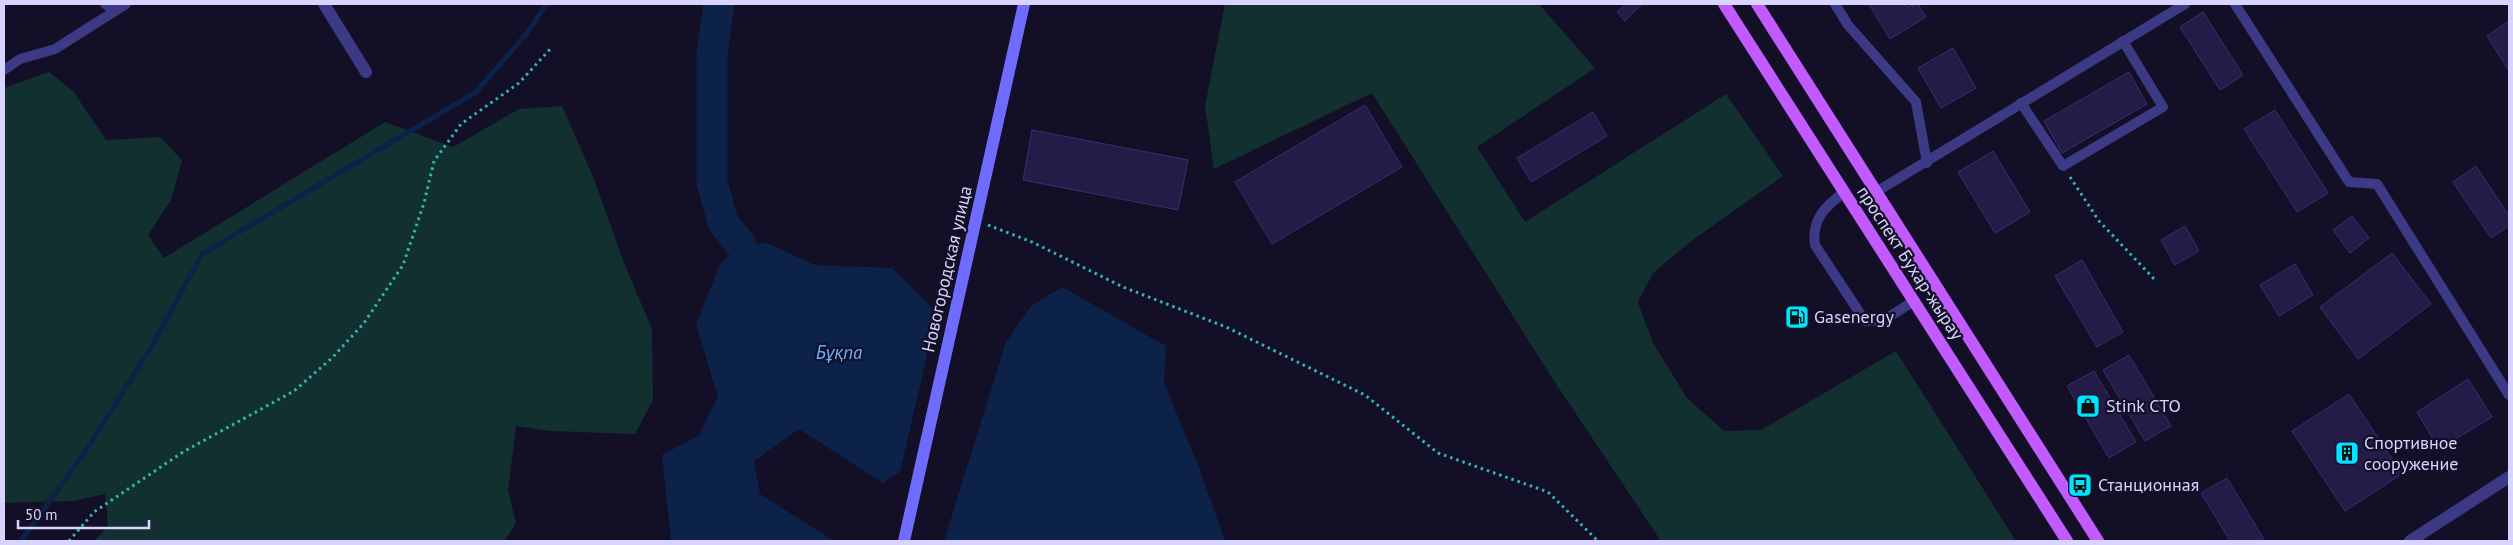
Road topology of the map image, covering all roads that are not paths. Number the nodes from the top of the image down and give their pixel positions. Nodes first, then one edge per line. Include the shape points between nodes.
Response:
1 (105, 4) edge
2 (126, 4) edge
3 (324, 4) edge
4 (1024, 4) edge
5 (1724, 4) edge
6 (1757, 4) edge
7 (1835, 4) edge
8 (2185, 4) edge
9 (2235, 4) edge
10 (115, 11) junction
11 (2123, 41) junction
12 (4, 70) edge
13 (366, 72) dead end
14 (2021, 103) junction
15 (1927, 163) junction
16 (1844, 192) junction
17 (1876, 192) junction
18 (1914, 301) junction
19 (2509, 395) edge
20 (2509, 477) edge
21 (904, 541) edge
22 (2067, 541) edge
23 (2098, 541) edge
24 (2410, 541) edge

1 - 10 lane
2 - 10 lane
3 - 13 street
4 - 21 street, Новогородская улица
5 - 16 main road, проспект Бухар-жырау
6 - 17 main road, проспект Бухар-жырау
7 - 15 lane via 1848,25 1916,102
8 - 11 lane
9 - 19 lane via 2349,182 2377,184
10 - 12 lane via 55,49 20,59
11 - 14 lane
11 - 14 lane via 2163,107 2063,166
14 - 15 lane
15 - 17 lane
16 - 18 main road, проспект Бухар-жырау
16 - 18 lane via 1822,209 1814,236 1845,291 1865,321 1884,320
17 - 23 main road, проспект Бухар-жырау
18 - 22 main road, проспект Бухар-жырау
20 - 24 street

